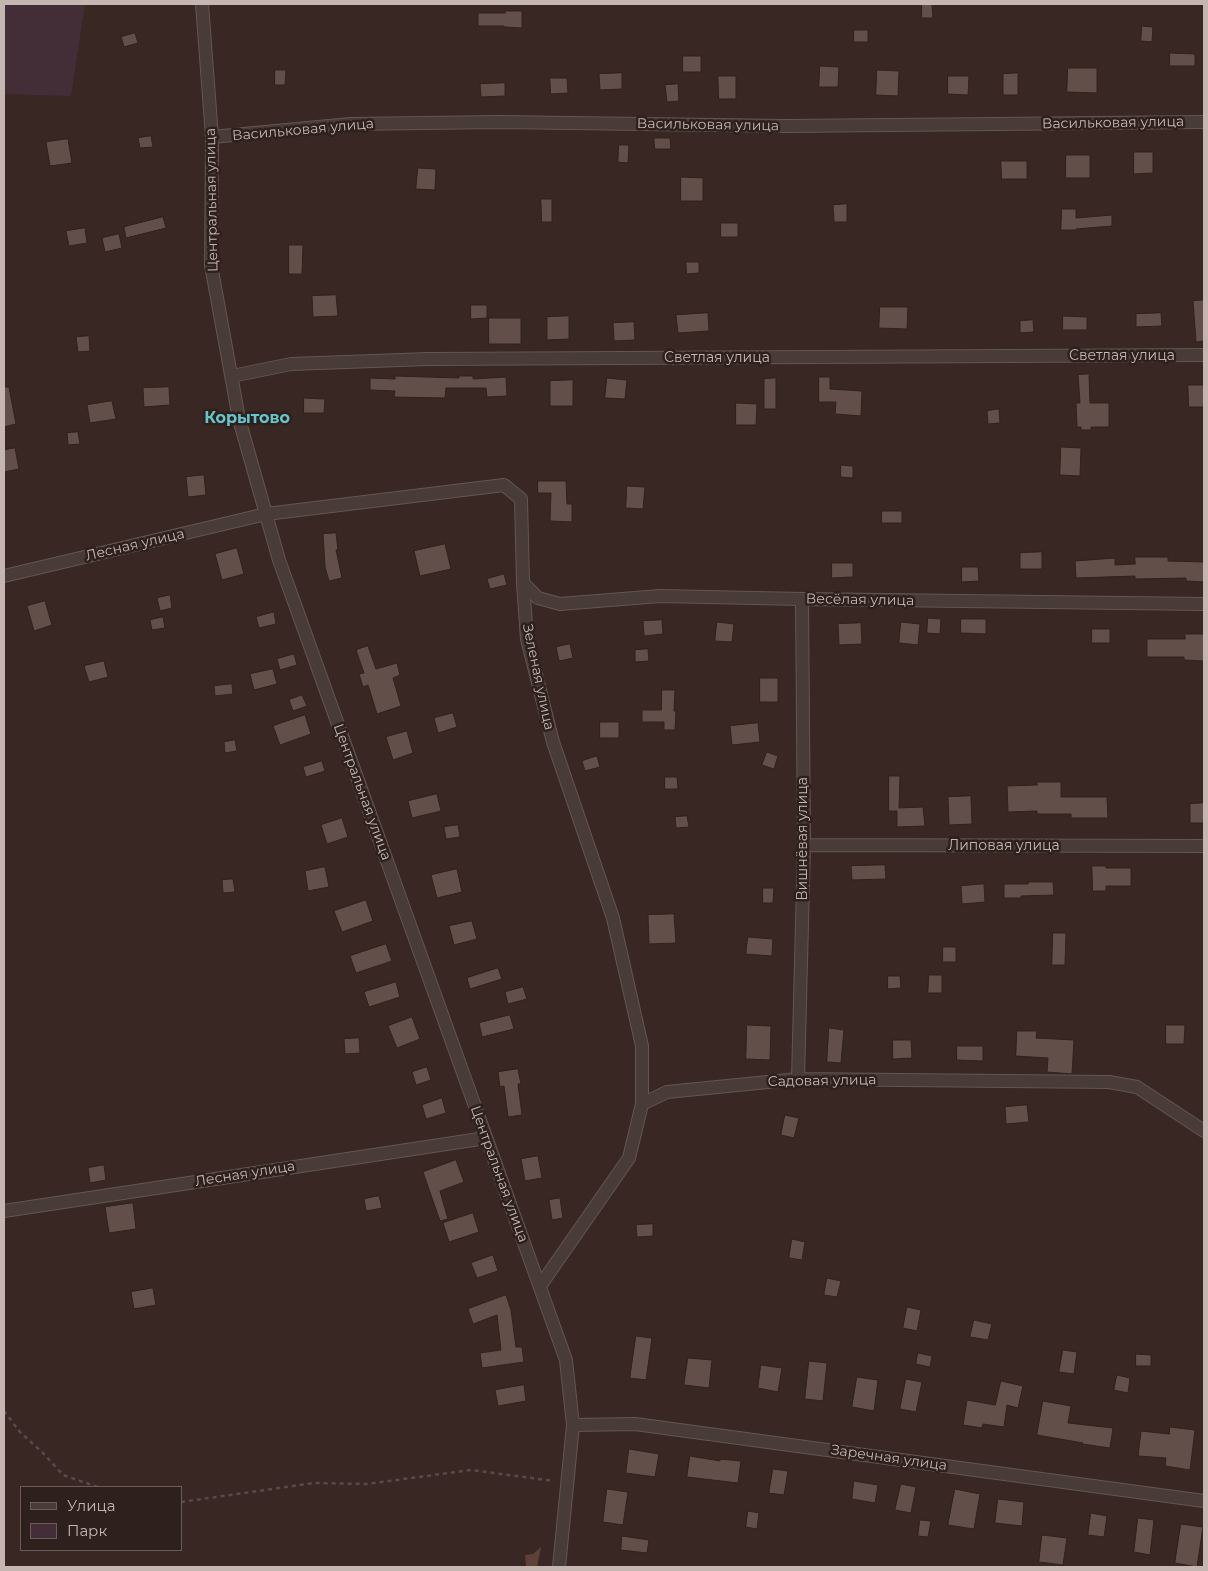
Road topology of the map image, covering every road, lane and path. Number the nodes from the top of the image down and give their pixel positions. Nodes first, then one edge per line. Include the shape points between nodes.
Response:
1 (202, 4) edge
2 (1204, 122) edge
3 (212, 137) junction
4 (1204, 356) edge
5 (232, 376) junction
6 (266, 514) junction
7 (4, 576) edge
8 (523, 583) junction
9 (802, 600) junction
10 (1204, 604) edge
11 (804, 845) junction
12 (1204, 846) edge
13 (798, 1079) junction
14 (642, 1104) junction
15 (1204, 1131) edge
16 (486, 1138) junction
17 (4, 1211) edge
18 (540, 1286) junction
19 (4, 1411) edge
20 (573, 1425) junction
21 (568, 1482) junction
22 (95, 1486) edge
23 (1204, 1501) edge
24 (182, 1502) edge
25 (559, 1567) edge

1 - 3 street, Центральная улица
2 - 3 street, Васильковая улица via 786,126 499,122 360,124
3 - 5 street, Центральная улица via 212,265
4 - 5 street, Светлая улица via 428,359 291,364
5 - 6 street, Центральная улица via 239,419
6 - 7 street, Лесная улица
6 - 8 street, Зеленая улица via 504,485 521,499
6 - 16 street, Центральная улица via 282,570
8 - 9 street, Весёлая улица via 538,598 560,604 660,596
8 - 14 street, Зеленая улица via 527,639 553,742 613,918 642,1046
9 - 10 street, Весёлая улица
9 - 11 street, Вишнёвая улица
11 - 12 street, Липовая улица
11 - 13 street, Вишнёвая улица
13 - 14 street, Садовая улица via 667,1092
13 - 15 street, Садовая улица via 1109,1082 1137,1087
14 - 18 street via 630,1158
16 - 17 street, Лесная улица
16 - 18 street, Центральная улица
18 - 20 street, Центральная улица via 566,1360
19 - 22 path via 20,1432 63,1474
20 - 21 street, Центральная улица
20 - 23 street, Заречная улица via 635,1424
21 - 24 path via 471,1470 367,1484 314,1483
21 - 25 street, Центральная улица

